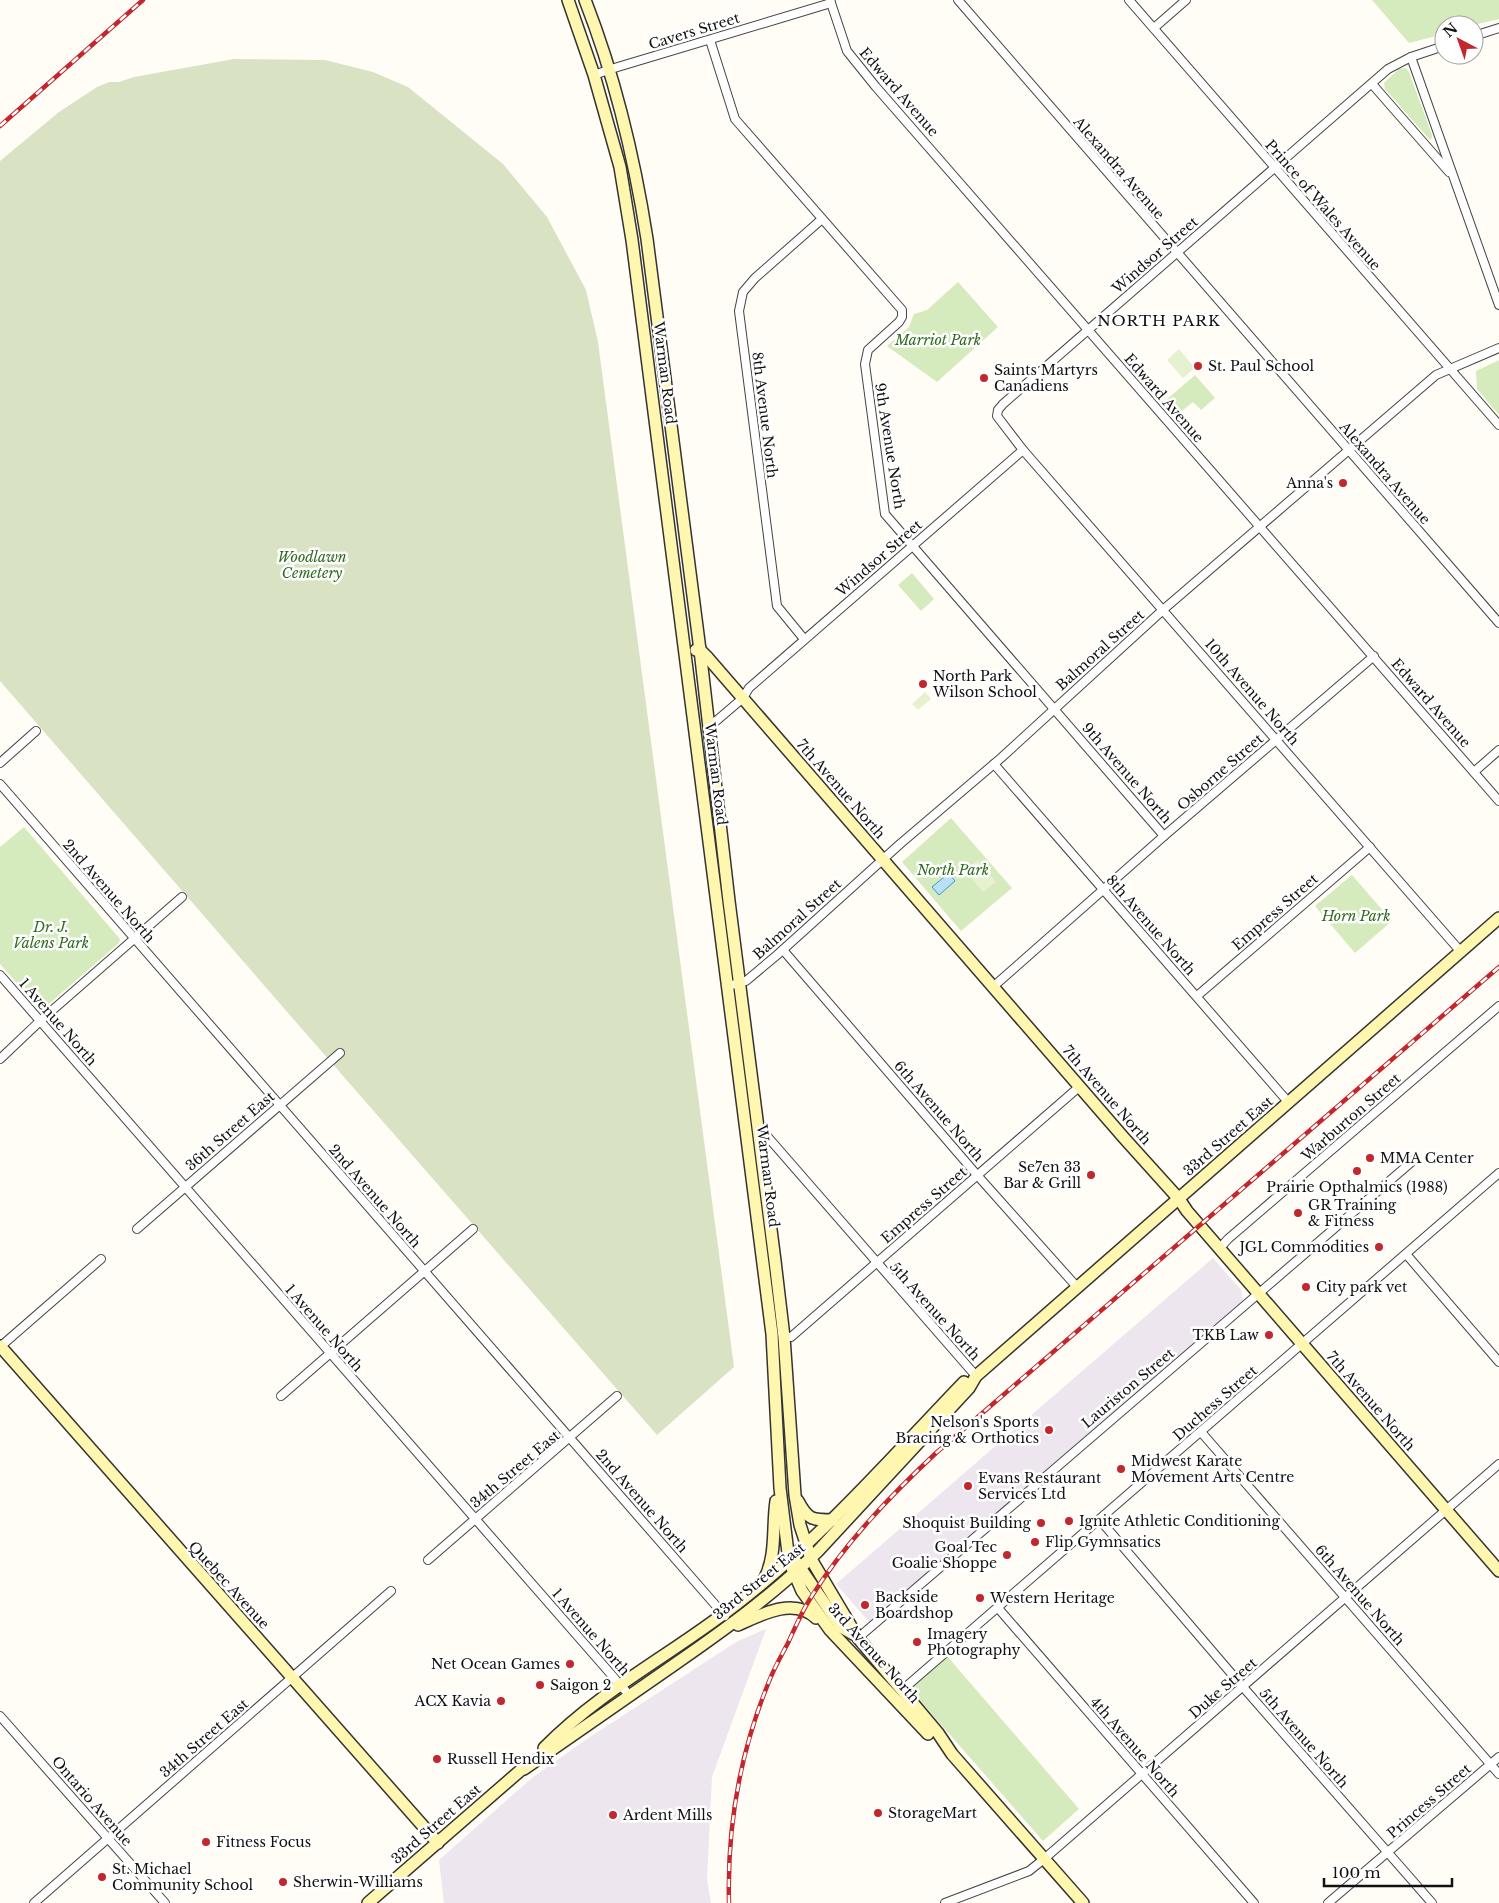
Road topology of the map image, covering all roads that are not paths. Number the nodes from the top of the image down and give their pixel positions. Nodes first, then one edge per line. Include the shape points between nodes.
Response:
1 (568, 0) edge
2 (585, 0) edge
3 (958, 0) edge
4 (1129, 0) edge
5 (1186, 0) edge
6 (830, 2) edge
7 (1154, 28) junction
8 (1499, 28) edge
9 (1484, 33) edge
10 (710, 40) junction
11 (1434, 49) edge
12 (1411, 57) junction
13 (611, 69) junction
14 (594, 75) junction
15 (1372, 84) junction
16 (1275, 169) junction
17 (1452, 175) junction
18 (822, 219) junction
19 (1177, 252) junction
20 (1499, 306) edge
21 (1089, 330) junction
22 (1499, 348) edge
23 (1450, 369) junction
24 (1499, 425) edge
25 (1023, 450) junction
26 (1349, 451) junction
27 (1261, 528) junction
28 (912, 545) junction
29 (1164, 609) junction
30 (1499, 623) edge
31 (804, 639) junction
32 (685, 647) junction
33 (700, 650) junction
34 (1374, 656) junction
35 (743, 698) junction
36 (1055, 709) junction
37 (708, 721) junction
38 (36, 731) dead end
39 (1276, 740) junction
40 (1499, 750) edge
41 (0, 763) edge
42 (994, 764) junction
43 (1474, 772) junction
44 (0, 784) edge
45 (1499, 801) edge
46 (1164, 836) junction
47 (1370, 847) junction
48 (883, 860) junction
49 (1104, 889) junction
50 (182, 897) dead end
51 (1499, 918) edge
52 (133, 939) junction
53 (783, 950) junction
54 (1461, 952) junction
55 (0, 975) edge
56 (734, 985) junction
57 (994, 986) junction
58 (1197, 996) junction
59 (1499, 1006) edge
60 (40, 1021) junction
61 (340, 1054) dead end
62 (0, 1058) edge
63 (1079, 1087) junction
64 (1289, 1103) junction
65 (279, 1105) junction
66 (758, 1125) junction
67 (1415, 1159) dead end
68 (1499, 1173) edge
69 (977, 1175) junction
70 (185, 1186) junction
71 (1179, 1199) junction
72 (137, 1229) dead end
73 (473, 1229) dead end
74 (1220, 1248) junction
75 (1406, 1254) junction
76 (101, 1259) dead end
77 (876, 1263) junction
78 (425, 1271) junction
79 (1077, 1287) junction
80 (1259, 1293) junction
81 (784, 1337) junction
82 (1302, 1344) junction
83 (0, 1347) edge
84 (330, 1354) junction
85 (1499, 1362) edge
86 (976, 1376) junction
87 (281, 1396) dead end
88 (617, 1396) dead end
89 (1201, 1432) junction
90 (571, 1438) junction
91 (1499, 1464) edge
92 (780, 1474) junction
93 (795, 1495) junction
94 (1446, 1510) junction
95 (476, 1519) junction
96 (833, 1520) junction
97 (1100, 1520) junction
98 (806, 1546) junction
99 (811, 1559) junction
100 (428, 1560) dead end
101 (788, 1561) junction
102 (797, 1570) junction
103 (1499, 1571) edge
104 (762, 1583) junction
105 (390, 1591) dead end
106 (1346, 1598) junction
107 (998, 1608) junction
108 (724, 1614) junction
109 (731, 1624) junction
110 (716, 1635) junction
111 (858, 1638) junction
112 (843, 1645) junction
113 (292, 1678) junction
114 (620, 1684) junction
115 (1243, 1687) junction
116 (901, 1691) junction
117 (630, 1696) junction
118 (0, 1716) edge
119 (952, 1754) junction
120 (1499, 1757) edge
121 (1490, 1764) junction
122 (524, 1769) junction
123 (1142, 1774) junction
124 (1499, 1774) edge
125 (107, 1838) junction
126 (438, 1843) junction
127 (1389, 1853) junction
128 (1044, 1859) junction
129 (34, 1903) edge
130 (165, 1903) edge
131 (368, 1903) edge
132 (946, 1903) edge
133 (1083, 1903) edge
134 (1254, 1903) edge
135 (1328, 1903) edge
136 (1432, 1903) edge

1 - 14 main road, Warman Road
2 - 13 main road, Warman Road
3 - 19 street, Alexandra Avenue
4 - 7 street, Prince of Wales Avenue
5 - 7 street
6 - 10 street, Cavers Street
6 - 21 street, Edward Avenue via 847,51
7 - 16 street, Prince of Wales Avenue
8 - 9 street
10 - 13 street, Cavers Street
10 - 18 street, 9th Avenue North via 735,119
11 - 12 street, Windsor Street
12 - 15 street, Windsor Street via 1388,69
12 - 17 street
13 - 14 street, Cavers Street
13 - 33 main road, Warman Road via 638,181 648,239
14 - 32 main road, Warman Road via 620,167 632,240
15 - 16 street, Windsor Street
15 - 17 street
16 - 19 street, Windsor Street
16 - 23 street, Prince of Wales Avenue
17 - 20 street
18 - 28 street, 9th Avenue North via 902,310 899,322 868,350 865,364 886,514
18 - 31 street, 8th Avenue North via 755,278 743,292 739,311 777,606
19 - 21 street, Windsor Street
19 - 26 street, Alexandra Avenue
21 - 25 street, Windsor Street via 998,410 1000,422
21 - 27 street, Edward Avenue
22 - 23 street, Balmoral Street
23 - 24 street, Prince of Wales Avenue
23 - 26 street, Balmoral Street via 1436,375
25 - 28 street, Windsor Street
25 - 29 street, 10th Avenue North
26 - 27 street, Balmoral Street
26 - 30 street, Alexandra Avenue
27 - 29 street, Balmoral Street
27 - 34 street, Edward Avenue
28 - 31 street, Windsor Street
28 - 36 street, 9th Avenue North
29 - 36 street, Balmoral Street
29 - 39 street, 10th Avenue North
31 - 35 street, Windsor Street
32 - 33 main road
32 - 56 main road, Warman Road
33 - 35 main road, 7th Avenue North
33 - 37 main road, Warman Road
34 - 39 street, Osborne Street
34 - 43 street, Edward Avenue
35 - 37 street, Windsor Street via 715,722
35 - 48 main road, 7th Avenue North
36 - 42 street, Balmoral Street
36 - 46 street, 9th Avenue North
37 - 56 main road, Warman Road
38 - 41 street
39 - 46 street, Osborne Street
39 - 47 street, 10th Avenue North
40 - 43 street
42 - 48 street, Balmoral Street
42 - 49 street, 8th Avenue North
43 - 45 street, Edward Avenue
44 - 52 street, 2nd Avenue North
46 - 49 street, Osborne Street
47 - 54 street, 10th Avenue North
47 - 58 street, Empress Street
48 - 53 street, Balmoral Street
48 - 57 main road, 7th Avenue North
49 - 57 street, Osborne Street
49 - 58 street, 8th Avenue North
50 - 52 street
51 - 54 main road, 33rd Street East
52 - 60 street
52 - 65 street, 2nd Avenue North
53 - 56 street, Balmoral Street via 746,981
53 - 69 street, 6th Avenue North
54 - 64 main road, 33rd Street East
55 - 60 street, 1 Avenue North
56 - 66 main road, Warman Road
56 - 92 main road, Warman Road via 772,1334
57 - 63 main road, 7th Avenue North
58 - 64 street, 8th Avenue North
59 - 74 street, Warburton Street
60 - 62 street
60 - 70 street, 1 Avenue North
61 - 65 street, 36th Street East
63 - 69 street, Empress Street
63 - 71 main road, 7th Avenue North
64 - 71 main road, 33rd Street East
65 - 70 street, 36th Street East
65 - 78 street, 2nd Avenue North
66 - 77 street, 5th Avenue North
66 - 81 main road, Warman Road
67 - 80 street, Lauriston Street
68 - 75 street, Duchess Street
69 - 77 street, Empress Street
69 - 79 street, 6th Avenue North
70 - 72 street, 36th Street East
70 - 84 street, 1 Avenue North
71 - 74 main road, 7th Avenue North
71 - 79 main road, 33rd Street East
73 - 78 street
74 - 80 main road, 7th Avenue North
75 - 82 street, Duchess Street
75 - 85 street
76 - 83 street
77 - 81 street, Empress Street via 791,1337
77 - 86 street, 5th Avenue North
78 - 84 street
78 - 90 street, 2nd Avenue North
79 - 86 main road, 33rd Street East
80 - 82 main road, 7th Avenue North
80 - 111 street, Lauriston Street
81 - 93 main road, Warman Road
82 - 89 street, Duchess Street
82 - 94 main road, 7th Avenue North
83 - 113 main road, Quebec Avenue
84 - 87 street
84 - 95 street, 1 Avenue North
86 - 96 main road, 33rd Street East via 967,1379
86 - 99 main road, 33rd Street East via 969,1388
88 - 90 street, 34th Street East
89 - 97 street, Duchess Street
89 - 106 street, 6th Avenue North
90 - 95 street, 34th Street East
90 - 108 street, 2nd Avenue North
91 - 94 street, Duke Street
92 - 101 main road, Warman Road
92 - 104 main road via 773,1555
93 - 96 main road via 809,1518
93 - 98 main road, Warman Road
94 - 103 main road, 7th Avenue North
94 - 106 street, Duke Street
95 - 100 street, 34th Street East
95 - 114 street, 1 Avenue North
96 - 98 main road, 33rd Street East
97 - 107 street, Duchess Street
97 - 115 street, 5th Avenue North
98 - 99 main road, 3rd Avenue North
98 - 101 main road, 33rd Street East
99 - 102 main road, 33rd Street East
99 - 111 main road, 3rd Avenue North
101 - 102 main road, 3rd Avenue North
101 - 104 main road, 33rd Street East
102 - 109 main road, 33rd Street East
102 - 111 main road via 842,1627
102 - 112 main road, 3rd Avenue North via 808,1601
104 - 108 main road, 33rd Street East
105 - 113 street, 34th Street East
106 - 115 street, Duke Street
106 - 121 street, 6th Avenue North
107 - 116 street, Duchess Street
107 - 123 street, 4th Avenue North
108 - 109 street, 2nd Avenue North
108 - 114 main road, 33rd Street East
109 - 110 main road, 33rd Street East
110 - 112 main road via 763,1615 794,1608 814,1616
110 - 117 main road, 33rd Street East
111 - 116 main road, 3rd Avenue North
112 - 119 main road, 3rd Avenue North via 932,1738
113 - 125 street, 34th Street East
113 - 126 main road, Quebec Avenue
114 - 117 street, 1 Avenue North
114 - 122 main road, 33rd Street East via 562,1729
115 - 123 street, Duke Street
115 - 127 street, 5th Avenue North
116 - 119 main road, 3rd Avenue North
117 - 122 main road, 33rd Street East
118 - 125 street, Ontario Avenue
119 - 128 main road, 3rd Avenue North
120 - 121 street, Princess Street
121 - 124 street, 6th Avenue North
121 - 127 street, Princess Street
122 - 126 main road, 33rd Street East
123 - 128 street, Duke Street
123 - 134 street, 4th Avenue North
125 - 129 street, 34th Street East
125 - 130 street, Ontario Avenue
126 - 131 main road, 33rd Street East
127 - 135 street, Princess Street
127 - 136 street, 5th Avenue North
128 - 132 street, Duke Street via 1029,1871
128 - 133 main road, 3rd Avenue North

